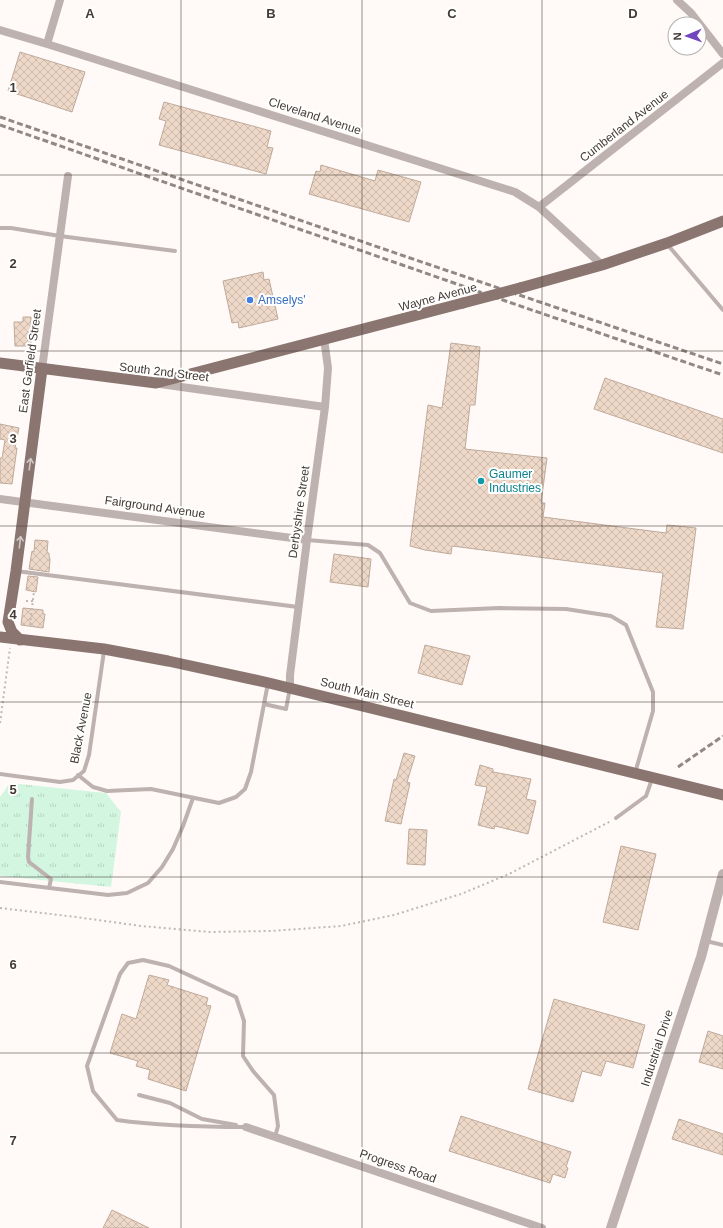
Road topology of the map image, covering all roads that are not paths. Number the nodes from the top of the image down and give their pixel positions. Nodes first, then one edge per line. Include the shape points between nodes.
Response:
1 (60, 0) edge
2 (677, 0) edge
3 (0, 30) edge
4 (47, 44) junction
5 (723, 54) edge
6 (723, 63) edge
7 (68, 176) dead end
8 (539, 207) junction
9 (723, 221) edge
10 (0, 228) edge
11 (60, 236) junction
12 (667, 243) junction
13 (175, 251) dead end
14 (602, 265) junction
15 (723, 310) edge
16 (324, 340) junction
17 (0, 364) edge
18 (42, 369) junction
19 (156, 383) junction
20 (325, 407) junction
21 (0, 499) edge
22 (25, 503) junction
23 (307, 540) junction
24 (16, 571) junction
25 (298, 607) junction
26 (8, 622) junction
27 (0, 633) edge
28 (0, 637) edge
29 (20, 640) junction
30 (104, 649) junction
31 (268, 683) junction
32 (290, 687) junction
33 (264, 704) junction
34 (635, 773) junction
35 (0, 774) edge
36 (78, 775) junction
37 (653, 778) junction
38 (723, 795) edge
39 (193, 798) junction
40 (32, 799) dead end
41 (616, 818) road end
42 (723, 874) edge
43 (0, 882) edge
44 (49, 888) junction
45 (706, 941) junction
46 (723, 945) edge
47 (138, 1094) dead end
48 (246, 1127) junction
49 (275, 1137) junction
50 (542, 1228) edge
51 (611, 1228) edge

1 - 4 street
2 - 5 street via 692,13
3 - 4 street, Cleveland Avenue
4 - 8 street, Cleveland Avenue via 515,192
6 - 8 street, Cumberland Avenue
7 - 11 street, East Garfield Street
8 - 14 street, Cleveland Avenue
9 - 12 main road, Wayne Avenue
10 - 11 lane
11 - 13 lane
11 - 18 street, East Garfield Street
12 - 14 main road, Wayne Avenue
12 - 15 lane
14 - 16 main road, Wayne Avenue, bridge
16 - 19 main road, Wayne Avenue
16 - 20 street, Derbyshire Street via 328,368
17 - 18 main road, South 2nd Street
18 - 19 main road, South 2nd Street
22 -> 18 main road, East Garfield Street
19 - 20 street, South 2nd Street
20 - 23 street, Derbyshire Street
21 - 22 street, Fairground Avenue
22 - 23 street, Fairground Avenue
24 -> 22 main road, East Garfield Street
23 - 25 street, Derbyshire Street
23 - 34 lane via 368,545 380,554 410,603 431,611 566,609 612,616 626,625 653,692 653,711
24 - 25 lane
24 - 26 main road, East Garfield Street
25 - 32 street, Derbyshire Street
26 - 27 main road
26 - 29 main road via 12,632
28 - 29 main road, South Main Street
29 - 30 main road, South Main Street
30 - 31 main road, South Main Street
30 - 36 lane, Black Avenue via 89,755 84,770
31 - 32 main road, South Main Street
31 - 33 lane
32 - 33 lane via 286,709
32 - 34 main road, South Main Street
33 - 39 lane via 251,772 244,790 236,797 219,803
34 - 37 main road, South Main Street
35 - 36 lane, Black Avenue via 60,782 73,780
36 - 39 lane via 93,787 107,791 151,789
37 - 38 main road, South Main Street
37 - 41 lane via 646,796
39 - 44 lane via 173,849 148,883 128,893 108,895
40 - 44 lane via 28,857 29,862 51,879
42 - 45 street, Industrial Drive
43 - 44 lane
45 - 46 lane
45 - 51 street, Industrial Drive
47 - 48 lane via 170,1103 202,1119
48 - 49 street, Progress Road
48 - 49 lane via 143,1124 117,1120 93,1091 87,1066 120,974 128,963 142,960 169,966 236,997 244,1020 243,1056 274,1095 278,1126
49 - 50 street, Progress Road

